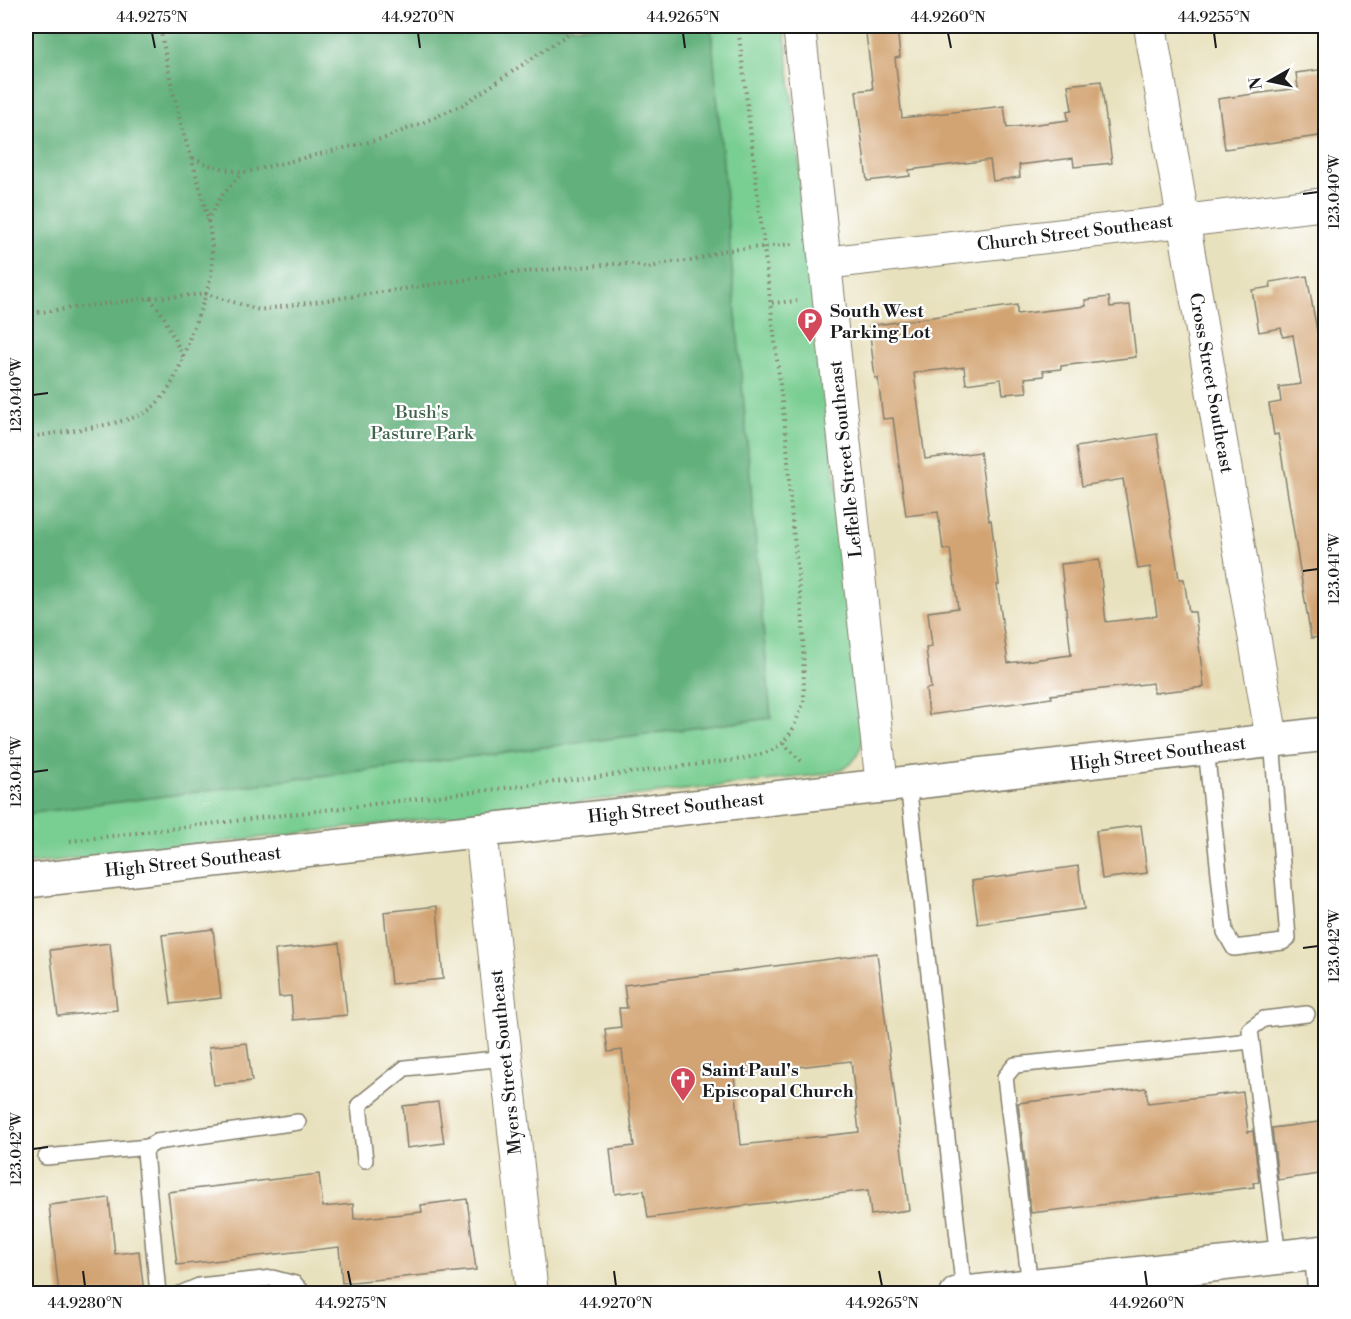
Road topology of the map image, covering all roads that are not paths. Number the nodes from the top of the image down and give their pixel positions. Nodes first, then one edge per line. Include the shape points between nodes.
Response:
1 (799, 26) edge
2 (1150, 26) edge
3 (1326, 204) edge
4 (1183, 221) junction
5 (824, 251) junction
6 (1326, 734) edge
7 (1272, 740) junction
8 (1206, 748) junction
9 (895, 785) junction
10 (481, 830) junction
11 (26, 881) edge
12 (1307, 1014) dead end
13 (1251, 1041) junction
14 (506, 1058) junction
15 (298, 1122) dead end
16 (148, 1147) junction
17 (46, 1157) dead end
18 (365, 1160) dead end
19 (1319, 1253) edge
20 (1278, 1257) junction
21 (1049, 1287) edge
22 (158, 1293) edge
23 (180, 1293) edge
24 (304, 1293) edge
25 (532, 1293) edge
26 (960, 1293) edge
27 (1316, 1293) edge

1 - 5 street, Leffelle Street Southeast
2 - 4 street, Cross Street Southeast
3 - 4 street, Church Street Southeast
4 - 5 street, Church Street Southeast
4 - 7 street, Cross Street Southeast
5 - 9 street, Leffelle Street Southeast
6 - 7 street, High Street Southeast
7 - 8 street, High Street Southeast
7 - 8 lane via 1288,938 1234,948 1225,932
8 - 9 street, High Street Southeast
9 - 10 street, High Street Southeast
9 - 26 lane
10 - 11 street, High Street Southeast
10 - 14 street, Myers Street Southeast
12 - 13 lane via 1264,1019 1250,1029
13 - 20 lane
13 - 21 lane via 1015,1065 1005,1077
14 - 18 lane via 405,1068 359,1105
14 - 25 street, Myers Street Southeast
15 - 16 lane via 156,1142
16 - 17 lane
16 - 22 lane via 145,1152
19 - 20 street
19 - 27 lane
20 - 21 street
21 - 26 street
23 - 24 lane via 199,1286 272,1278 295,1284

